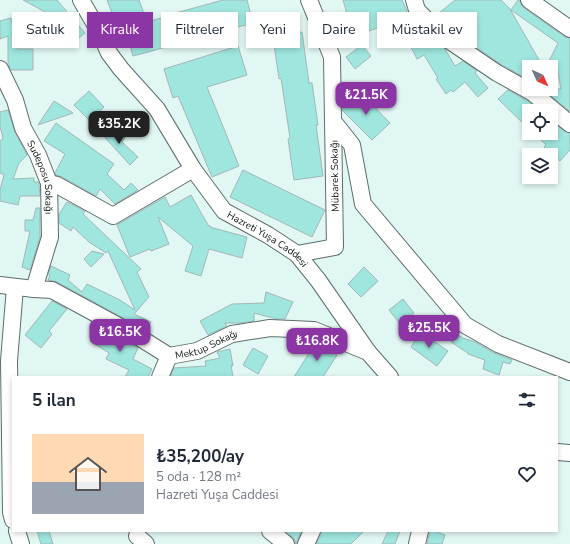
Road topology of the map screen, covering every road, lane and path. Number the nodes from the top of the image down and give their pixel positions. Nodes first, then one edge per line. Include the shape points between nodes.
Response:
1 (81, 0) edge
2 (309, 0) edge
3 (414, 0) edge
4 (529, 0) edge
5 (567, 26) edge
6 (0, 69) edge
7 (333, 121) junction
8 (570, 124) edge
9 (193, 169) junction
10 (49, 183) junction
11 (297, 254) junction
12 (8, 286) edge
13 (34, 289) junction
14 (368, 352) junction
15 (169, 356) junction
16 (570, 372) edge
17 (160, 376) edge
18 (389, 376) edge
19 (558, 452) edge
20 (570, 453) edge
21 (12, 517) edge
22 (17, 532) edge
23 (271, 532) edge
24 (312, 532) edge
25 (420, 532) edge
26 (21, 544) edge
27 (286, 544) edge
28 (306, 544) edge
29 (416, 544) edge

1 - 9 street, Hazreti Yuşa Caddesi via 109,52 157,109
2 - 7 street, Mübarek Sokağı via 332,57
3 - 8 street via 417,10 441,35 533,93
4 - 5 street
6 - 10 street, Sudeposu Sokağı via 15,100 23,128 38,155
7 - 11 street, Mübarek Sokağı via 335,247
7 - 16 street via 352,145 363,204 465,325 498,344
9 - 10 street via 113,216
9 - 11 street, Hazreti Yuşa Caddesi via 224,211
10 - 13 street, Sudeposu Sokağı via 50,237
11 - 14 street, Hazreti Yuşa Caddesi
12 - 13 street, Mektup Sokağı
12 - 21 street
13 - 15 street, Mektup Sokağı via 52,290
14 - 15 street, Mektup Sokağı via 314,330 270,328 232,334 197,351
14 - 18 street, Hazreti Yuşa Caddesi
15 - 17 street
19 - 20 street
22 - 26 street
23 - 27 street
24 - 28 street
25 - 29 street

